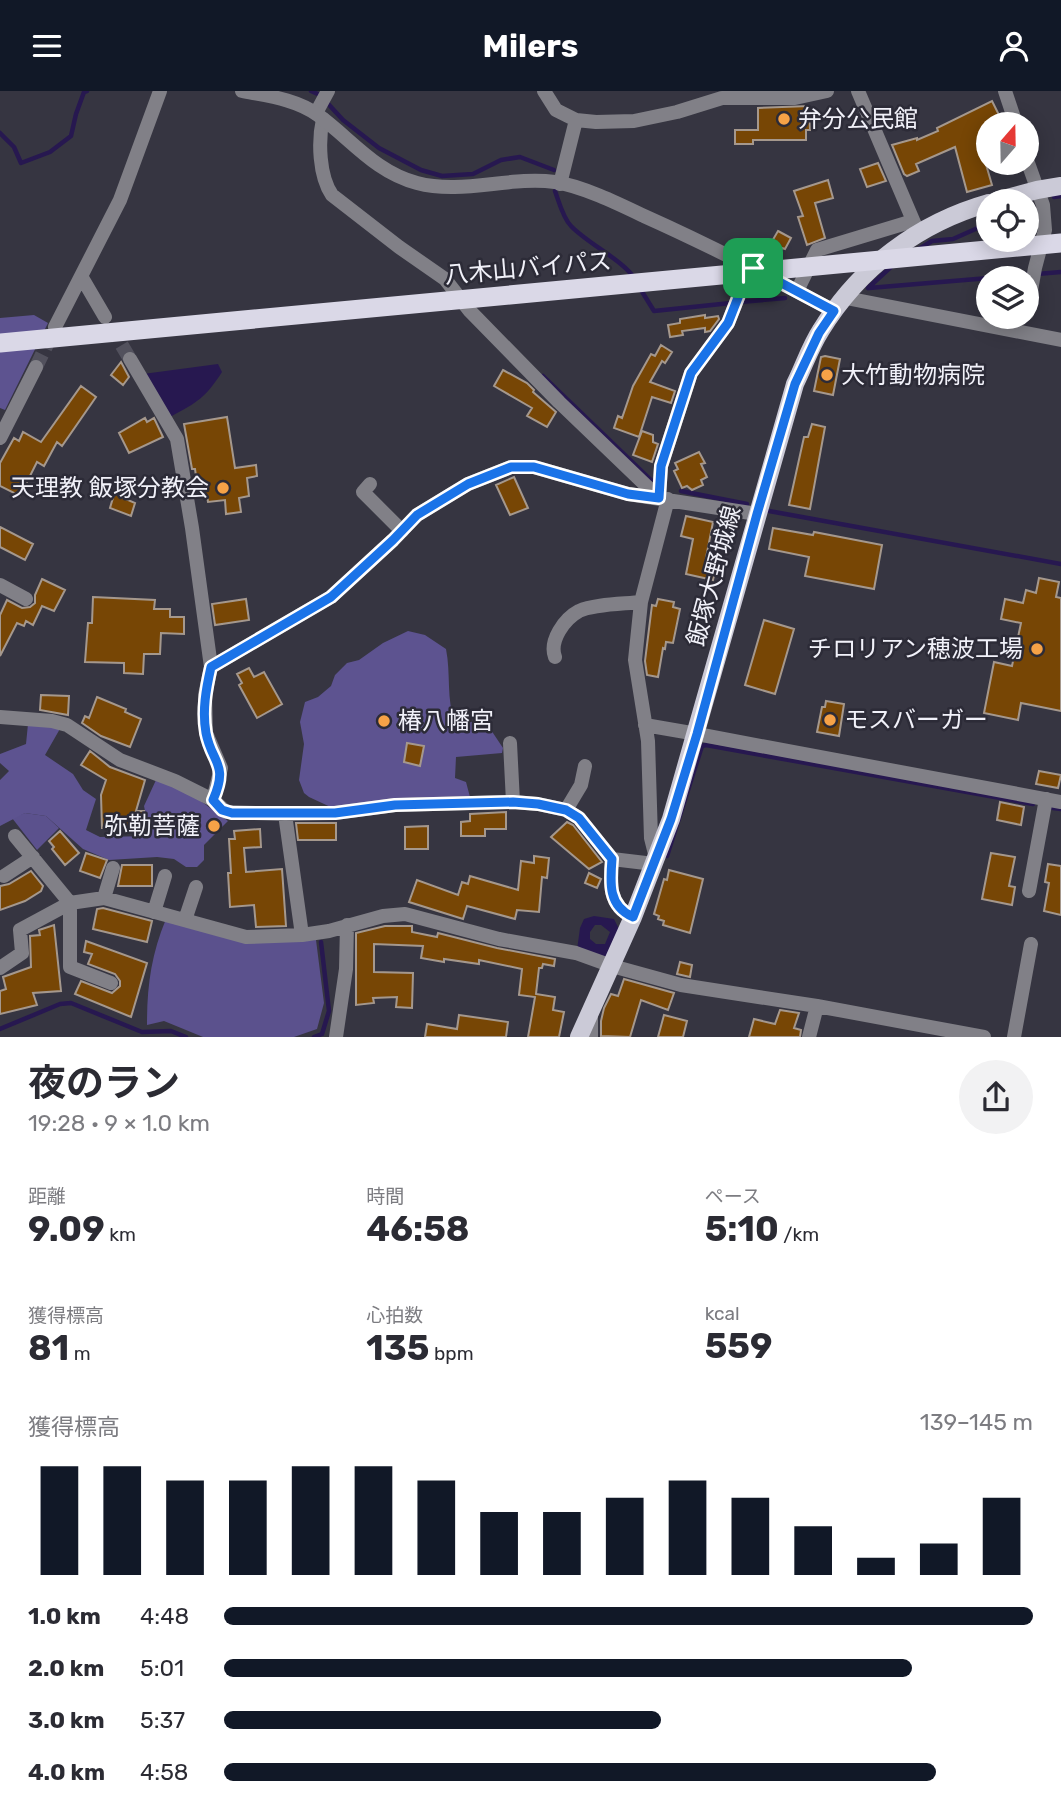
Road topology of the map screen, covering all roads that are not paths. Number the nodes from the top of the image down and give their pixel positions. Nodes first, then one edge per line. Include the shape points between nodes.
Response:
1 (160, 91) edge
2 (242, 91) edge
3 (544, 91) edge
4 (827, 91) edge
5 (858, 91) edge
6 (1005, 91) edge
7 (724, 94) edge
8 (279, 95) edge
9 (323, 104) edge
10 (1012, 112) edge
11 (576, 120) junction
12 (560, 184) junction
13 (1061, 186) edge
14 (1039, 190) edge
15 (1039, 195) edge
16 (976, 208) edge
17 (916, 226) junction
18 (1061, 243) edge
19 (1036, 266) edge
20 (753, 268) junction
21 (81, 276) junction
22 (797, 292) junction
23 (840, 305) junction
24 (105, 317) tunnel mouth
25 (55, 327) tunnel mouth
26 (1025, 329) edge
27 (1024, 332) junction
28 (1061, 340) edge
29 (0, 343) edge
30 (130, 359) tunnel mouth
31 (36, 367) tunnel mouth
32 (0, 438) edge
33 (370, 484) dead end
34 (664, 498) junction
35 (757, 514) junction
36 (402, 531) junction
37 (1, 589) edge
38 (26, 599) dead end
39 (640, 601) junction
40 (555, 657) dead end
41 (211, 667) junction
42 (0, 717) edge
43 (645, 725) junction
44 (697, 734) junction
45 (510, 743) dead end
46 (585, 766) dead end
47 (213, 800) junction
48 (1054, 800) edge
49 (513, 802) junction
50 (566, 810) junction
51 (285, 814) junction
52 (15, 836) dead end
53 (33, 857) junction
54 (612, 859) junction
55 (655, 861) junction
56 (113, 869) dead end
57 (4, 876) dead end
58 (165, 876) dead end
59 (196, 887) dead end
60 (1029, 891) dead end
61 (104, 898) junction
62 (70, 903) junction
63 (154, 912) junction
64 (633, 917) junction
65 (185, 920) junction
66 (347, 925) junction
67 (302, 935) junction
68 (1031, 944) dead end
69 (612, 966) junction
70 (0, 968) edge
71 (111, 983) dead end
72 (817, 1006) junction
73 (591, 1012) junction
74 (336, 1037) edge
75 (579, 1037) edge
76 (591, 1037) edge
77 (809, 1037) edge
78 (984, 1037) edge
79 (1014, 1037) edge

1 - 21 street via 120,200
2 - 8 street
3 - 11 street via 556,110
4 - 7 street via 795,98
5 - 17 street
6 - 10 street
7 - 11 street via 677,112 634,121
8 - 9 street via 297,104
9 - 12 street via 381,169 417,183 459,188 522,181
9 - 34 street via 324,183 332,195 445,279 559,402
11 - 12 street
12 - 20 street via 611,201
13 - 14 main road
15 - 19 street via 1045,230
16 - 17 main road, 飯塚大野城線
17 - 22 street via 817,250
17 - 23 main road, 飯塚大野城線
18 - 29 highway, 八木山バイパス
20 - 22 street
20 - 34 street via 728,323 691,373 661,466
21 - 24 street
21 - 25 street
22 - 23 street
23 - 27 street
23 - 35 main road, 飯塚大野城線 via 819,333 795,384
26 - 27 street
27 - 28 street
30 - 41 street via 177,439
31 - 32 street
33 - 36 street via 363,492
34 - 35 street
34 - 36 street via 628,494 534,467 511,467 468,484 417,515
34 - 39 street
35 - 44 main road, 飯塚大野城線
36 - 41 street via 331,597
37 - 38 street
39 - 40 street via 580,611 555,637
39 - 43 street via 635,660
41 - 47 street via 205,695 206,733 221,768
42 - 47 street via 67,725 120,760
43 - 44 street
43 - 55 street
44 - 48 street
44 - 55 main road, 飯塚大野城線
45 - 49 street
46 - 50 street via 582,785
47 - 51 street via 226,812
48 - 60 street
49 - 50 street
49 - 51 street
50 - 54 street via 579,818
51 - 67 street
52 - 53 street
53 - 57 street
53 - 62 street
54 - 55 street
54 - 64 street via 610,884 616,903
55 - 64 main road, 飯塚大野城線
56 - 61 street
58 - 63 street
59 - 65 street
61 - 62 street
61 - 63 street
62 - 70 street via 20,930 22,953
62 - 71 street via 70,967
63 - 65 street
64 - 69 main road, 飯塚大野城線
65 - 67 street via 246,937
66 - 67 street
66 - 69 street via 405,914 576,953
66 - 74 street
68 - 79 street
69 - 72 street via 681,985
69 - 73 main road, 飯塚大野城線
72 - 77 street
72 - 78 street
73 - 75 main road, 飯塚大野城線
73 - 76 street

